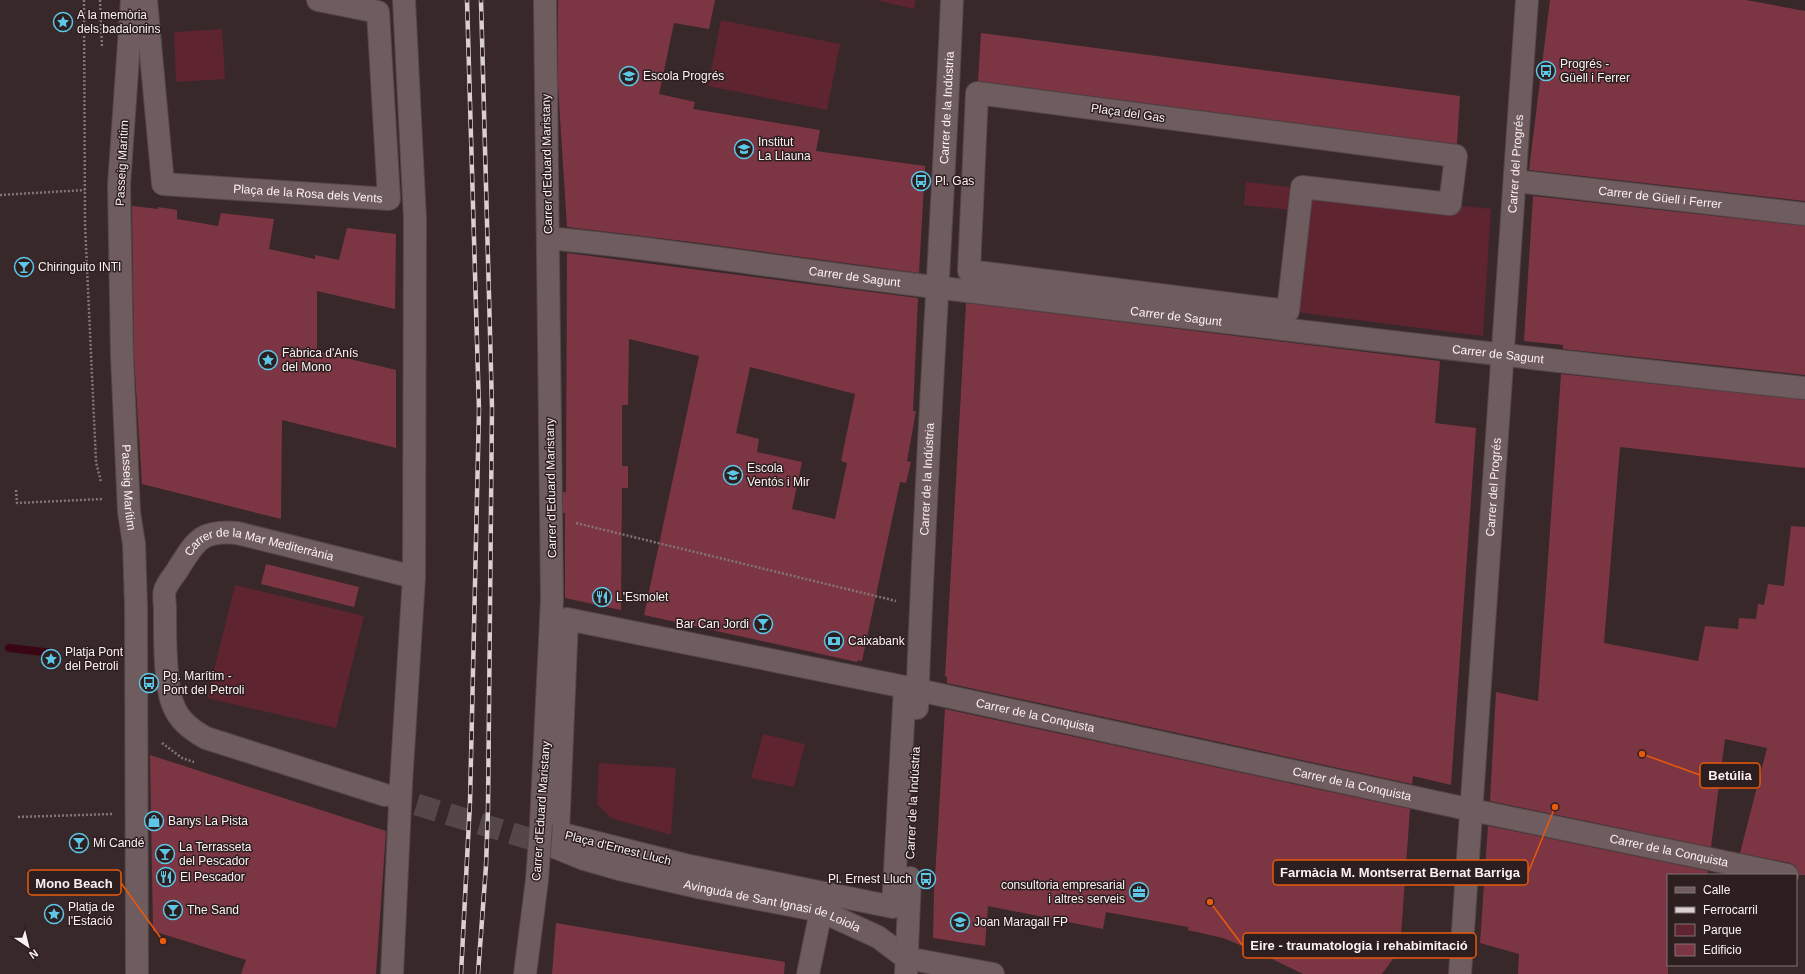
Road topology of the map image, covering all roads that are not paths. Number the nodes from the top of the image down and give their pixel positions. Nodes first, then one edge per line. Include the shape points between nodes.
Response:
1 (132, 0) edge
2 (146, 0) edge
3 (318, 0) edge
4 (404, 0) edge
5 (545, 0) edge
6 (952, 0) edge
7 (1527, 0) edge
8 (1515, 181) junction
9 (1805, 214) edge
10 (548, 238) junction
11 (938, 288) junction
12 (1288, 311) joint
13 (1502, 356) junction
14 (1805, 388) edge
15 (414, 577) junction
16 (912, 688) junction
17 (385, 795) tunnel mouth
18 (1472, 810) junction
19 (547, 844) tunnel mouth
20 (1782, 874) edge
21 (821, 911) junction
22 (906, 966) edge
23 (137, 974) edge
24 (392, 974) edge
25 (525, 974) edge
26 (808, 974) edge
27 (993, 974) edge
28 (1460, 974) edge

1 - 23 street, Passeig Marítim via 119,185 122,356 136,606
2 - 3 street, Plaça de la Rosa dels Vents via 163,184 389,199 378,12
4 - 15 street via 415,219
5 - 10 street, Carrer d'Eduard Maristany
6 - 11 street, Carrer de la Indústria
7 - 8 street, Carrer del Progrés
8 - 9 street, Carrer de Güell i Ferrer
8 - 13 street, Carrer del Progrés
10 - 11 street, Carrer de Sagunt
10 - 25 street, Carrer d'Eduard Maristany, bridge via 552,599 537,880
11 - 13 street, Carrer de Sagunt
11 - 16 street, Carrer de la Indústria via 920,606
12 - 12 street, Plaça del Gas via 1302,187 1450,204 1456,156 977,93 969,271
13 - 14 street, Carrer de Sagunt
13 - 18 street, Carrer del Progrés
15 - 17 street, Carrer de la Mar Mediterrània via 237,533 222,532 195,542 165,590 169,691 174,708 187,725 206,738
15 - 24 street
16 - 16 street, Plaça d'Ernest Lluch via 567,619 558,832 685,865 893,908
16 - 18 street, Carrer de la Conquista
16 - 22 street, Carrer de la Indústria
18 - 20 street, Carrer de la Conquista
18 - 28 street, Carrer del Progrés
19 - 21 street, Avinguda de Sant Ignasi de Loiola via 618,869
21 - 22 street, Avinguda de Sant Ignasi de Loiola via 878,938
21 - 26 street
22 - 27 street, Avinguda de Sant Ignasi de Loiola

